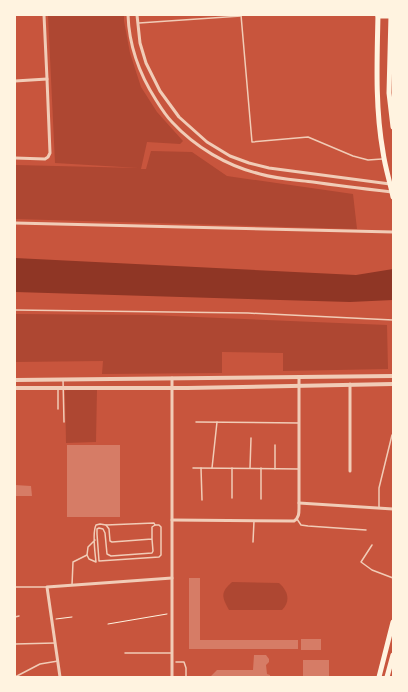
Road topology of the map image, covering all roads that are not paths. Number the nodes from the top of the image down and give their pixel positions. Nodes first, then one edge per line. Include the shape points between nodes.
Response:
1 (44, 15) edge
2 (128, 15) edge
3 (137, 15) edge
4 (378, 15) edge
5 (241, 16) edge
6 (391, 16) edge
7 (137, 23) junction
8 (391, 69) edge
9 (47, 80) junction
10 (15, 81) edge
11 (393, 127) edge
12 (15, 158) edge
13 (384, 158) junction
14 (391, 184) edge
15 (393, 194) edge
16 (15, 223) edge
17 (393, 232) edge
18 (15, 310) edge
19 (393, 320) edge
20 (393, 376) edge
21 (299, 377) junction
22 (172, 378) junction
23 (64, 379) junction
24 (15, 380) edge
25 (350, 384) junction
26 (393, 384) edge
27 (299, 385) junction
28 (15, 388) edge
29 (58, 388) junction
30 (64, 388) junction
31 (172, 388) junction
32 (58, 410) dead end
33 (64, 422) dead end
34 (196, 422) dead end
35 (217, 422) junction
36 (299, 423) junction
37 (392, 435) edge
38 (251, 438) dead end
39 (275, 445) dead end
40 (193, 468) dead end
41 (201, 468) junction
42 (212, 468) junction
43 (232, 468) junction
44 (250, 468) junction
45 (261, 468) junction
46 (275, 469) junction
47 (298, 469) junction
48 (350, 471) dead end
49 (232, 498) dead end
50 (261, 499) dead end
51 (202, 500) dead end
52 (299, 502) junction
53 (379, 508) junction
54 (393, 509) edge
55 (297, 519) junction
56 (172, 520) junction
57 (254, 521) junction
58 (106, 525) junction
59 (155, 525) junction
60 (366, 530) dead end
61 (152, 539) junction
62 (95, 540) junction
63 (253, 542) dead end
64 (372, 545) dead end
65 (87, 556) junction
66 (172, 578) junction
67 (393, 578) edge
68 (72, 584) junction
69 (47, 587) junction
70 (15, 588) edge
71 (15, 616) edge
72 (19, 616) dead end
73 (393, 622) edge
74 (392, 630) edge
75 (55, 643) junction
76 (15, 644) edge
77 (125, 653) dead end
78 (172, 653) junction
79 (393, 655) edge
80 (58, 661) junction
81 (176, 662) dead end
82 (15, 677) edge
83 (60, 677) edge
84 (172, 677) edge
85 (186, 677) edge
86 (379, 677) edge
87 (387, 677) edge

1 - 9 street
2 - 15 street via 136,59 147,86 172,122 192,141 214,156 259,174
3 - 7 street
4 - 6 main road
4 - 13 main road via 378,93
5 - 7 lane
5 - 13 lane via 252,142 308,137 353,156 368,160
6 - 8 main road
7 - 14 street via 146,63 160,91 179,117 207,142 230,156 269,168
8 - 11 main road via 389,93
9 - 10 street
9 - 12 street via 50,153 45,159
13 - 14 main road
14 - 15 main road
16 - 17 street
18 - 19 lane via 248,313
20 - 21 street
21 - 22 street
21 - 27 street
22 - 23 street
22 - 31 street
23 - 24 street
23 - 30 lane
25 - 26 street
25 - 27 street
25 - 48 street
27 - 31 street
27 - 36 street
28 - 29 street
29 - 30 street
29 - 32 lane
30 - 31 street
30 - 33 lane
31 - 56 street
34 - 35 lane
35 - 36 lane
35 - 42 lane
36 - 47 street
37 - 53 lane via 379,488
38 - 44 lane
39 - 46 lane
40 - 41 lane
41 - 42 lane
41 - 51 lane
42 - 43 lane
43 - 44 lane
43 - 49 lane
44 - 45 lane
45 - 46 lane
45 - 50 lane
46 - 47 lane
47 - 52 street
52 - 53 street
52 - 55 street
53 - 54 street
55 - 57 street
55 - 60 lane via 301,525
56 - 57 street
56 - 66 street
57 - 63 lane
58 - 59 lane
58 - 61 lane via 112,542
58 - 62 lane via 96,526
59 - 61 lane via 152,527
59 - 61 lane via 161,527 159,557 99,561 99,528 106,533 107,554 111,556 152,553
62 - 65 lane via 88,547
62 - 65 lane via 96,562
64 - 67 lane via 361,562 372,570
65 - 68 lane via 73,562
66 - 68 street
66 - 78 street
68 - 69 street
69 - 70 lane
69 - 75 street
71 - 72 lane
73 - 74 main road
74 - 86 main road
75 - 76 lane
75 - 80 street
77 - 78 lane
78 - 84 street
79 - 87 main road
80 - 82 lane via 40,664
80 - 83 street
81 - 85 lane via 184,662

